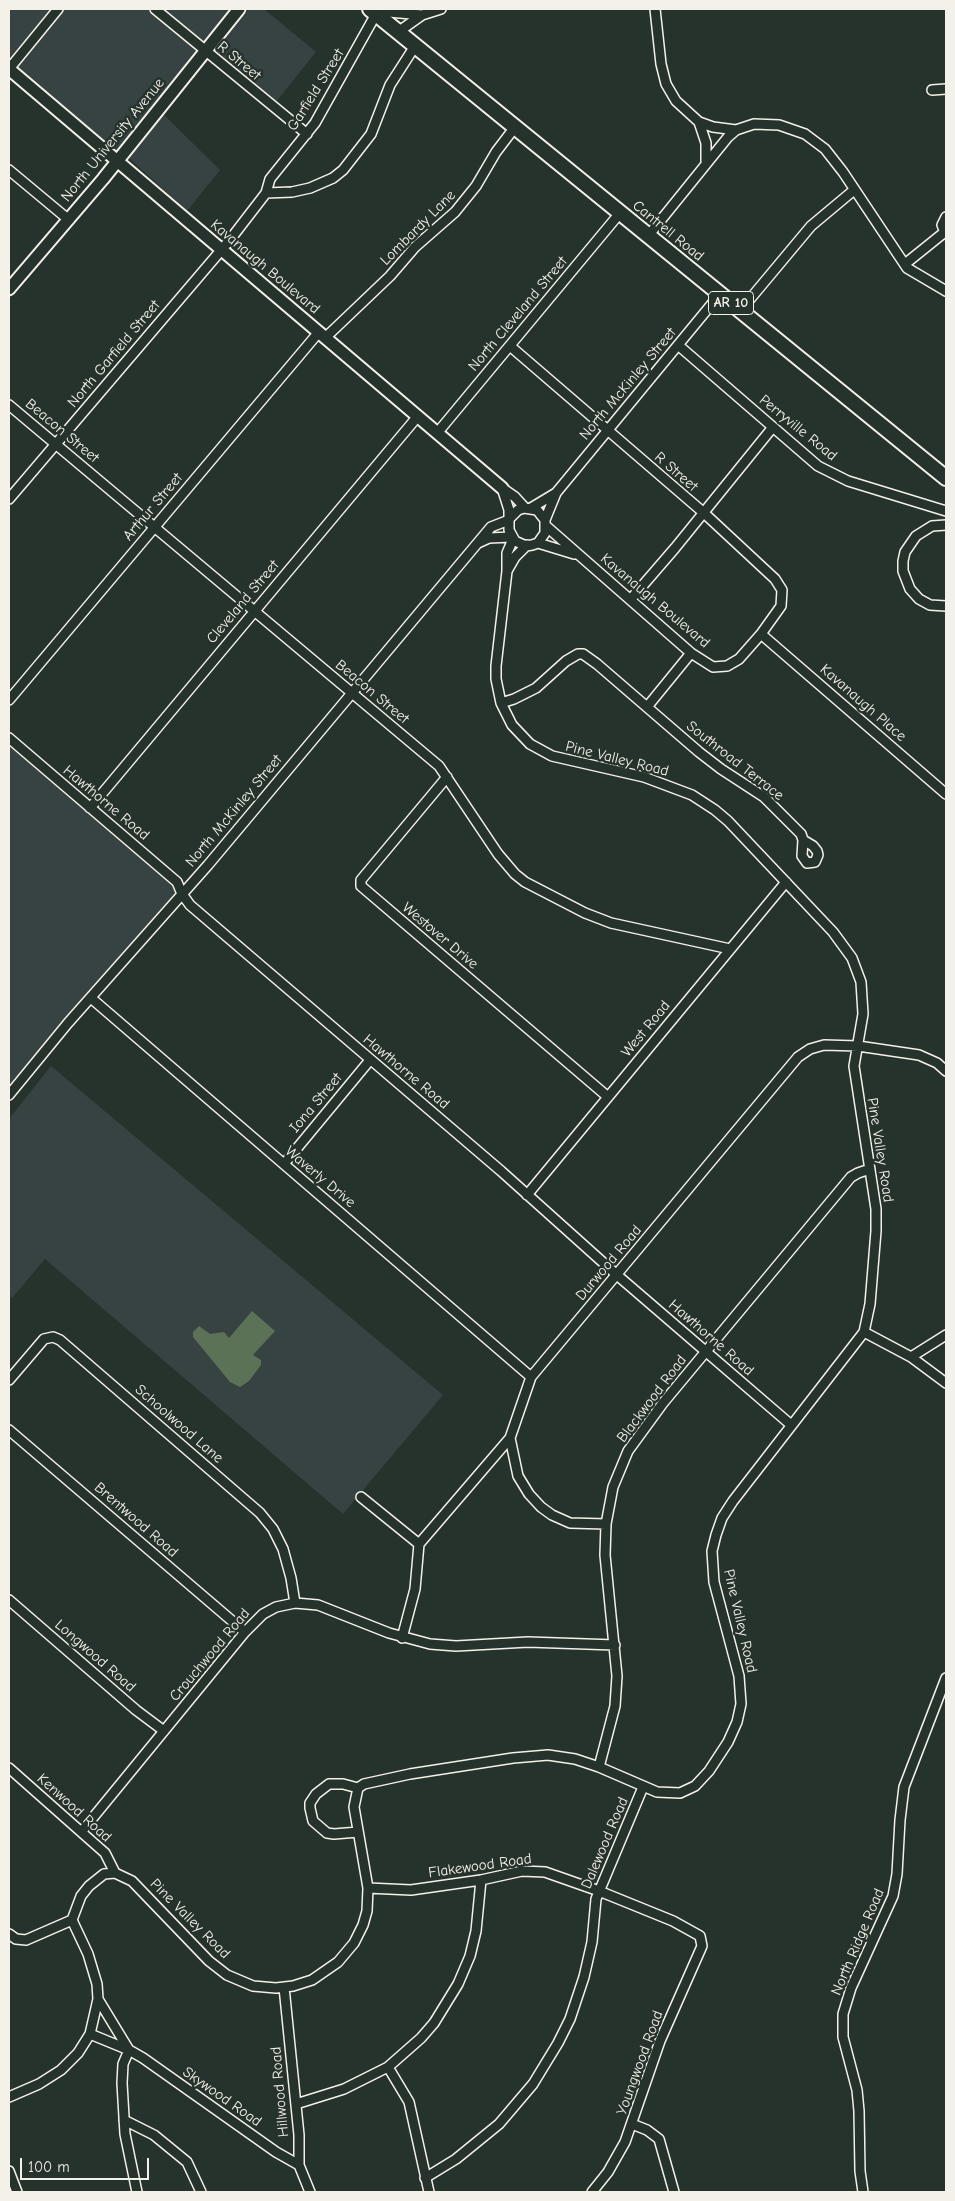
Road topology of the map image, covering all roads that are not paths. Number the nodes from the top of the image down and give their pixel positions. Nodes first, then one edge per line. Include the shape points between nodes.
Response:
1 (58, 9) edge
2 (155, 9) edge
3 (239, 9) edge
4 (441, 9) edge
5 (657, 10) edge
6 (373, 11) edge
7 (422, 16) junction
8 (398, 32) junction
9 (415, 46) junction
10 (204, 51) junction
11 (9, 69) edge
12 (946, 89) edge
13 (932, 90) dead end
14 (699, 122) junction
15 (516, 128) junction
16 (736, 130) junction
17 (307, 134) junction
18 (116, 160) junction
19 (706, 161) junction
20 (9, 170) edge
21 (854, 190) junction
22 (266, 193) junction
23 (620, 213) junction
24 (946, 217) edge
25 (69, 220) junction
26 (945, 232) edge
27 (648, 236) junction
28 (221, 249) junction
29 (905, 264) junction
30 (9, 289) edge
31 (946, 292) edge
32 (720, 294) junction
33 (740, 310) junction
34 (323, 335) junction
35 (678, 345) junction
36 (510, 346) junction
37 (9, 405) edge
38 (418, 416) junction
39 (773, 427) junction
40 (606, 430) junction
41 (438, 432) junction
42 (56, 444) junction
43 (946, 478) edge
44 (502, 488) junction
45 (556, 493) junction
46 (9, 499) edge
47 (528, 508) junction
48 (946, 511) edge
49 (704, 513) junction
50 (510, 519) junction
51 (546, 523) junction
52 (946, 525) edge
53 (154, 527) junction
54 (512, 538) junction
55 (478, 543) junction
56 (538, 543) junction
57 (527, 545) junction
58 (578, 556) junction
59 (507, 571) junction
60 (630, 599) junction
61 (946, 606) edge
62 (253, 610) junction
63 (761, 634) junction
64 (691, 653) junction
65 (350, 692) junction
66 (9, 700) edge
67 (501, 702) junction
68 (647, 707) junction
69 (9, 738) edge
70 (447, 777) junction
71 (944, 788) edge
72 (90, 808) junction
73 (803, 840) dead end
74 (786, 882) junction
75 (182, 894) junction
76 (730, 949) junction
77 (91, 998) junction
78 (858, 1046) junction
79 (370, 1060) junction
80 (946, 1072) edge
81 (9, 1095) edge
82 (608, 1097) junction
83 (284, 1164) junction
84 (870, 1170) junction
85 (527, 1195) junction
86 (617, 1275) junction
87 (864, 1332) junction
88 (946, 1335) edge
89 (706, 1352) junction
90 (911, 1357) junction
91 (531, 1377) junction
92 (9, 1380) edge
93 (946, 1384) edge
94 (790, 1424) junction
95 (9, 1430) edge
96 (510, 1438) junction
97 (361, 1497) dead end
98 (606, 1524) junction
99 (419, 1544) junction
100 (9, 1600) edge
101 (295, 1603) junction
102 (244, 1632) junction
103 (402, 1638) junction
104 (615, 1644) junction
105 (946, 1678) edge
106 (164, 1731) junction
107 (599, 1767) junction
108 (9, 1768) edge
109 (643, 1787) junction
110 (358, 1788) junction
111 (82, 1831) junction
112 (358, 1832) junction
113 (115, 1873) junction
114 (482, 1880) junction
115 (368, 1888) junction
116 (599, 1891) junction
117 (72, 1920) junction
118 (9, 1934) edge
119 (702, 1938) joint
120 (284, 1987) junction
121 (98, 1999) junction
122 (90, 2034) junction
123 (129, 2050) junction
124 (388, 2067) junction
125 (9, 2097) edge
126 (296, 2104) junction
127 (124, 2120) junction
128 (632, 2124) junction
129 (299, 2166) junction
130 (9, 2172) edge
131 (425, 2178) junction
132 (17, 2192) edge
133 (137, 2192) edge
134 (201, 2192) edge
135 (310, 2192) edge
136 (429, 2192) edge
137 (592, 2192) edge
138 (674, 2192) edge
139 (863, 2192) edge

1 - 11 street
2 - 10 street, R Street
3 - 10 street, North University Avenue
4 - 7 street
5 - 14 street via 661,64 666,84 676,101
6 - 7 street
6 - 8 main road, Cantrell Road / AR 10
6 - 17 street, Garfield Street via 370,28
7 - 8 street
8 - 9 main road, Cantrell Road / AR 10
9 - 15 main road, Cantrell Road / AR 10
9 - 22 street via 390,85 371,134 343,170 310,188
10 - 17 street, R Street
10 - 18 street, North University Avenue
11 - 18 street, Kavanaugh Boulevard
12 - 13 street
14 - 16 street
14 - 19 street via 706,143
15 - 23 main road, Cantrell Road / AR 10
15 - 34 street, Lombardy Lane via 455,212 415,247 390,276
16 - 19 street
16 - 21 street via 767,124 805,134 830,155
17 - 22 street, Garfield Street via 270,179
18 - 25 street, North University Avenue
18 - 28 street, Kavanaugh Boulevard
19 - 27 street
20 - 25 street
21 - 29 street
21 - 33 street via 811,226
22 - 28 street, Garfield Street
23 - 27 main road, Cantrell Road / AR 10
23 - 36 street, North Cleveland Street
24 - 26 street via 942,225
25 - 30 street, North University Avenue
26 - 29 street
27 - 32 main road, Cantrell Road / AR 10
28 - 34 street, Kavanaugh Boulevard
28 - 42 street, North Garfield Street
29 - 31 street via 918,276
32 - 33 main road, Cantrell Road / AR 10
32 - 35 street, North McKinley Street
33 - 43 main road, Cantrell Road / AR 10
34 - 38 street, Kavanaugh Boulevard
34 - 53 street, Arthur Street
35 - 39 street, Perryville Road
35 - 40 street, North McKinley Street
36 - 40 street, R Street
36 - 41 street, North Cleveland Street
37 - 42 street, Beacon Street
38 - 41 street, Kavanaugh Boulevard
38 - 62 street, Cleveland Street
39 - 48 street, Perryville Road via 804,455 832,474
39 - 49 street
40 - 45 street, North McKinley Street
40 - 49 street, R Street
41 - 44 street, Kavanaugh Boulevard
42 - 46 street, North Garfield Street
42 - 53 street, Beacon Street
44 - 47 street
44 - 50 street via 508,501
45 - 47 street
45 - 51 street
47 - 50 street via 518,510
47 - 51 street via 542,514
49 - 60 street
49 - 63 street, R Street via 779,584 781,606
50 - 54 street
50 - 55 street, North McKinley Street via 490,527
51 - 56 street via 546,533
51 - 58 street, Kavanaugh Boulevard
52 - 61 street via 932,526 916,536 905,552 903,562 905,581 910,589 930,605
53 - 62 street, Beacon Street
53 - 66 street, Arthur Street
54 - 55 street via 489,538
54 - 57 street
54 - 59 street, Pine Valley Road via 507,553
55 - 65 street, North McKinley Street
56 - 57 street
56 - 58 street
57 - 59 street
58 - 60 street, Kavanaugh Boulevard
59 - 67 street, Pine Valley Road via 496,666
60 - 64 street, Kavanaugh Boulevard
62 - 65 street, Beacon Street
62 - 72 street, Cleveland Street
63 - 64 street, Kavanaugh Boulevard via 739,659 727,666 713,667
63 - 71 street, Kavanaugh Place
64 - 68 street
65 - 70 street, Beacon Street
65 - 75 street, North McKinley Street
67 - 68 street, Southroad Terrace via 536,688 578,654 597,664
67 - 74 street, Pine Valley Road via 505,714 521,735 546,754 644,777 703,801 728,821
68 - 73 street, Southroad Terrace via 721,769 764,797
69 - 72 street, Hawthorne Road
70 - 76 street, Beacon Street via 498,854 525,882 611,923
70 - 82 street, Westover Drive via 361,880 361,886
72 - 75 street, Hawthorne Road via 177,882
74 - 76 street, West Road
74 - 78 street, Pine Valley Road via 833,932 855,964 863,1002
75 - 77 street, North McKinley Street
75 - 79 street, Hawthorne Road via 190,905
76 - 82 street, West Road
77 - 81 street, North McKinley Street
77 - 83 street, Waverly Drive
78 - 80 street, Durwood Road via 919,1055 929,1058
78 - 84 street, Pine Valley Road via 855,1080
78 - 86 street, Durwood Road via 824,1045 798,1057
79 - 83 street, Iona Street
79 - 85 street, Hawthorne Road
82 - 85 street, West Road
83 - 91 street, Waverly Drive
84 - 87 street, Pine Valley Road via 876,1230 872,1293
84 - 89 street, Blackwood Road via 851,1178
85 - 86 street, Hawthorne Road
86 - 89 street, Hawthorne Road
86 - 91 street, Durwood Road
87 - 90 street
87 - 94 street, Pine Valley Road
88 - 90 street
89 - 94 street, Hawthorne Road
89 - 98 street, Blackwood Road via 628,1451 613,1487
90 - 93 street
91 - 96 street, Durwood Road
92 - 101 street, Schoolwood Lane via 39,1342 49,1336 60,1340 260,1513 283,1549
94 - 109 street, Pine Valley Road via 727,1509 712,1551 714,1582 739,1676 741,1704 734,1729 717,1760 695,1786 669,1794
95 - 102 street, Brentwood Road
96 - 98 street via 518,1476 541,1507 566,1521
96 - 99 street, Durwood Road
97 - 99 street
98 - 104 street, Blackwood Road via 604,1555
99 - 103 street via 415,1589
100 - 106 street, Longwood Road
101 - 102 street, Crouchwood Road via 267,1612
101 - 103 street, Crouchwood Road via 325,1607
102 - 106 street, Crouchwood Road
103 - 104 street, Crouchwood Road via 440,1645
104 - 107 street, Blackwood Road via 615,1706
105 - 139 street, North Ridge Road via 904,1787 893,1896 851,1988 844,2014 843,2037 857,2090
106 - 111 street, Crouchwood Road
107 - 109 street, Pine Valley Road
107 - 110 street, Pine Valley Road via 548,1755 513,1758 371,1782
108 - 111 street, Kenwood Road
109 - 116 street, Dalewood Road
110 - 112 street, Pine Valley Road via 354,1807
110 - 112 street via 329,1784 310,1803 313,1821 327,1832
111 - 113 street, Kenwood Road via 105,1853
112 - 115 street, Pine Valley Road
113 - 117 street via 104,1874 89,1886 81,1896
113 - 120 street, Pine Valley Road via 132,1881 209,1961 227,1975 253,1986
114 - 115 street, Flakewood Road via 411,1890
114 - 116 street, Flakewood Road via 536,1871
114 - 124 street via 474,1944 458,1984 434,2023
115 - 120 street, Pine Valley Road via 365,1918 348,1952 318,1976
116 - 119 street, Flakewood Road via 673,1921
116 - 131 street, Dalewood Road via 579,1997 551,2056 530,2088 499,2124 456,2159
117 - 118 street via 26,1940
117 - 121 street via 94,1970
119 - 128 street, Youngwood Road via 702,1946 660,2040
120 - 126 street, Hillwood Road
121 - 122 street
121 - 123 street, Skywood Road
122 - 123 street, Skywood Road
122 - 125 street via 78,2053 61,2070
123 - 127 street via 122,2071
123 - 129 street, Skywood Road
124 - 126 street via 344,2088
124 - 131 street via 409,2102
126 - 129 street, Hillwood Road
127 - 133 street
127 - 134 street via 154,2135 188,2162
128 - 137 street, Youngwood Road via 608,2172
128 - 138 street via 660,2140
129 - 135 street, Hillwood Road
130 - 132 street
131 - 136 street

